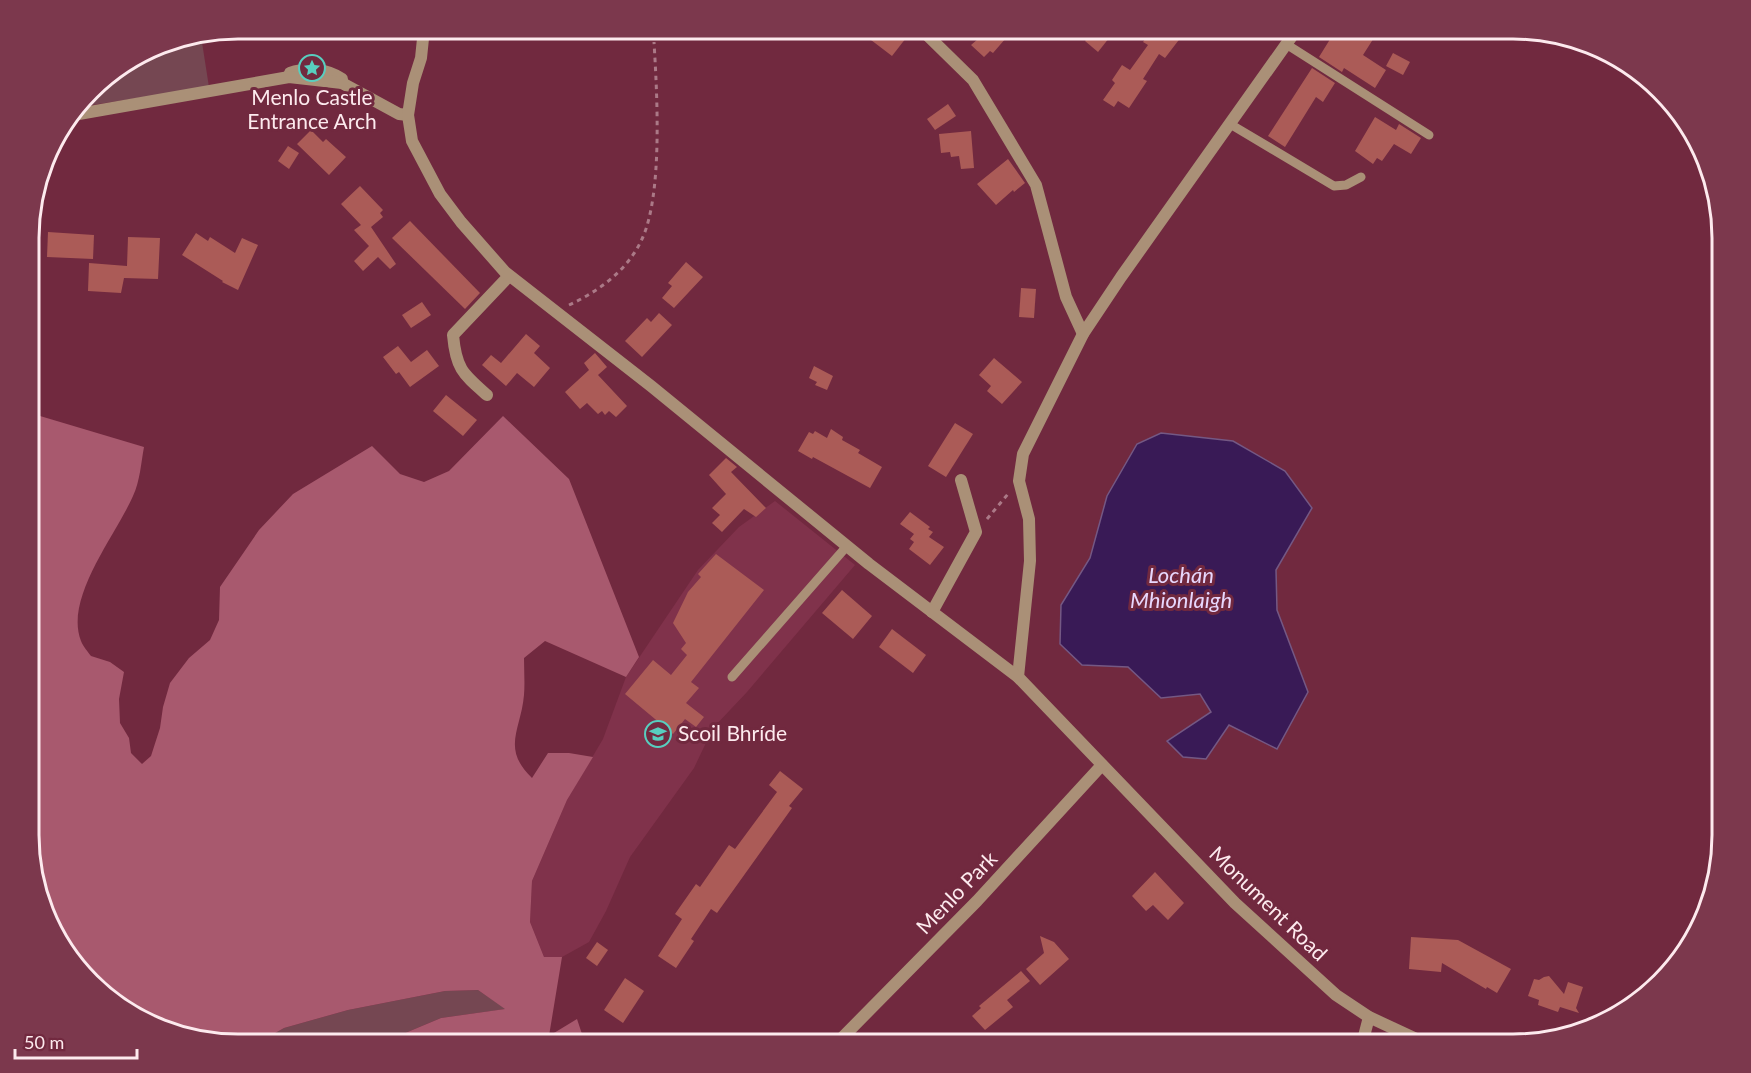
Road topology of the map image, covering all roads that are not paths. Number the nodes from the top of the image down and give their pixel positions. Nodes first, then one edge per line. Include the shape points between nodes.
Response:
1 (423, 39) edge
2 (932, 39) edge
3 (1289, 39) edge
4 (1286, 44) junction
5 (83, 113) edge
6 (408, 115) junction
7 (1230, 124) junction
8 (1429, 135) dead end
9 (1361, 177) dead end
10 (510, 276) junction
11 (1083, 334) junction
12 (487, 396) dead end
13 (961, 480) dead end
14 (848, 546) junction
15 (932, 612) junction
16 (732, 677) dead end
17 (1018, 677) junction
18 (1102, 765) junction
19 (1370, 1017) junction
20 (846, 1034) edge
21 (1365, 1034) edge
22 (1405, 1034) edge

1 - 6 street, Monument Road
2 - 11 street via 973,80 1036,185 1066,297
3 - 4 street
4 - 7 street
4 - 8 lane
5 - 6 street via 289,77 342,83 399,114
6 - 10 street, Monument Road via 412,141 440,194
7 - 9 lane via 1334,186
7 - 11 street
10 - 12 street via 453,335 455,357 464,374
10 - 14 street, Monument Road
11 - 17 street via 1023,454 1019,481 1029,519 1030,561
13 - 15 street via 976,532
14 - 15 street, Monument Road
14 - 16 lane
15 - 17 street, Monument Road
17 - 18 street, Monument Road
18 - 19 street, Monument Road via 1235,903 1336,994
18 - 20 street, Menlo Park via 977,901
19 - 21 street
19 - 22 street, Monument Road

